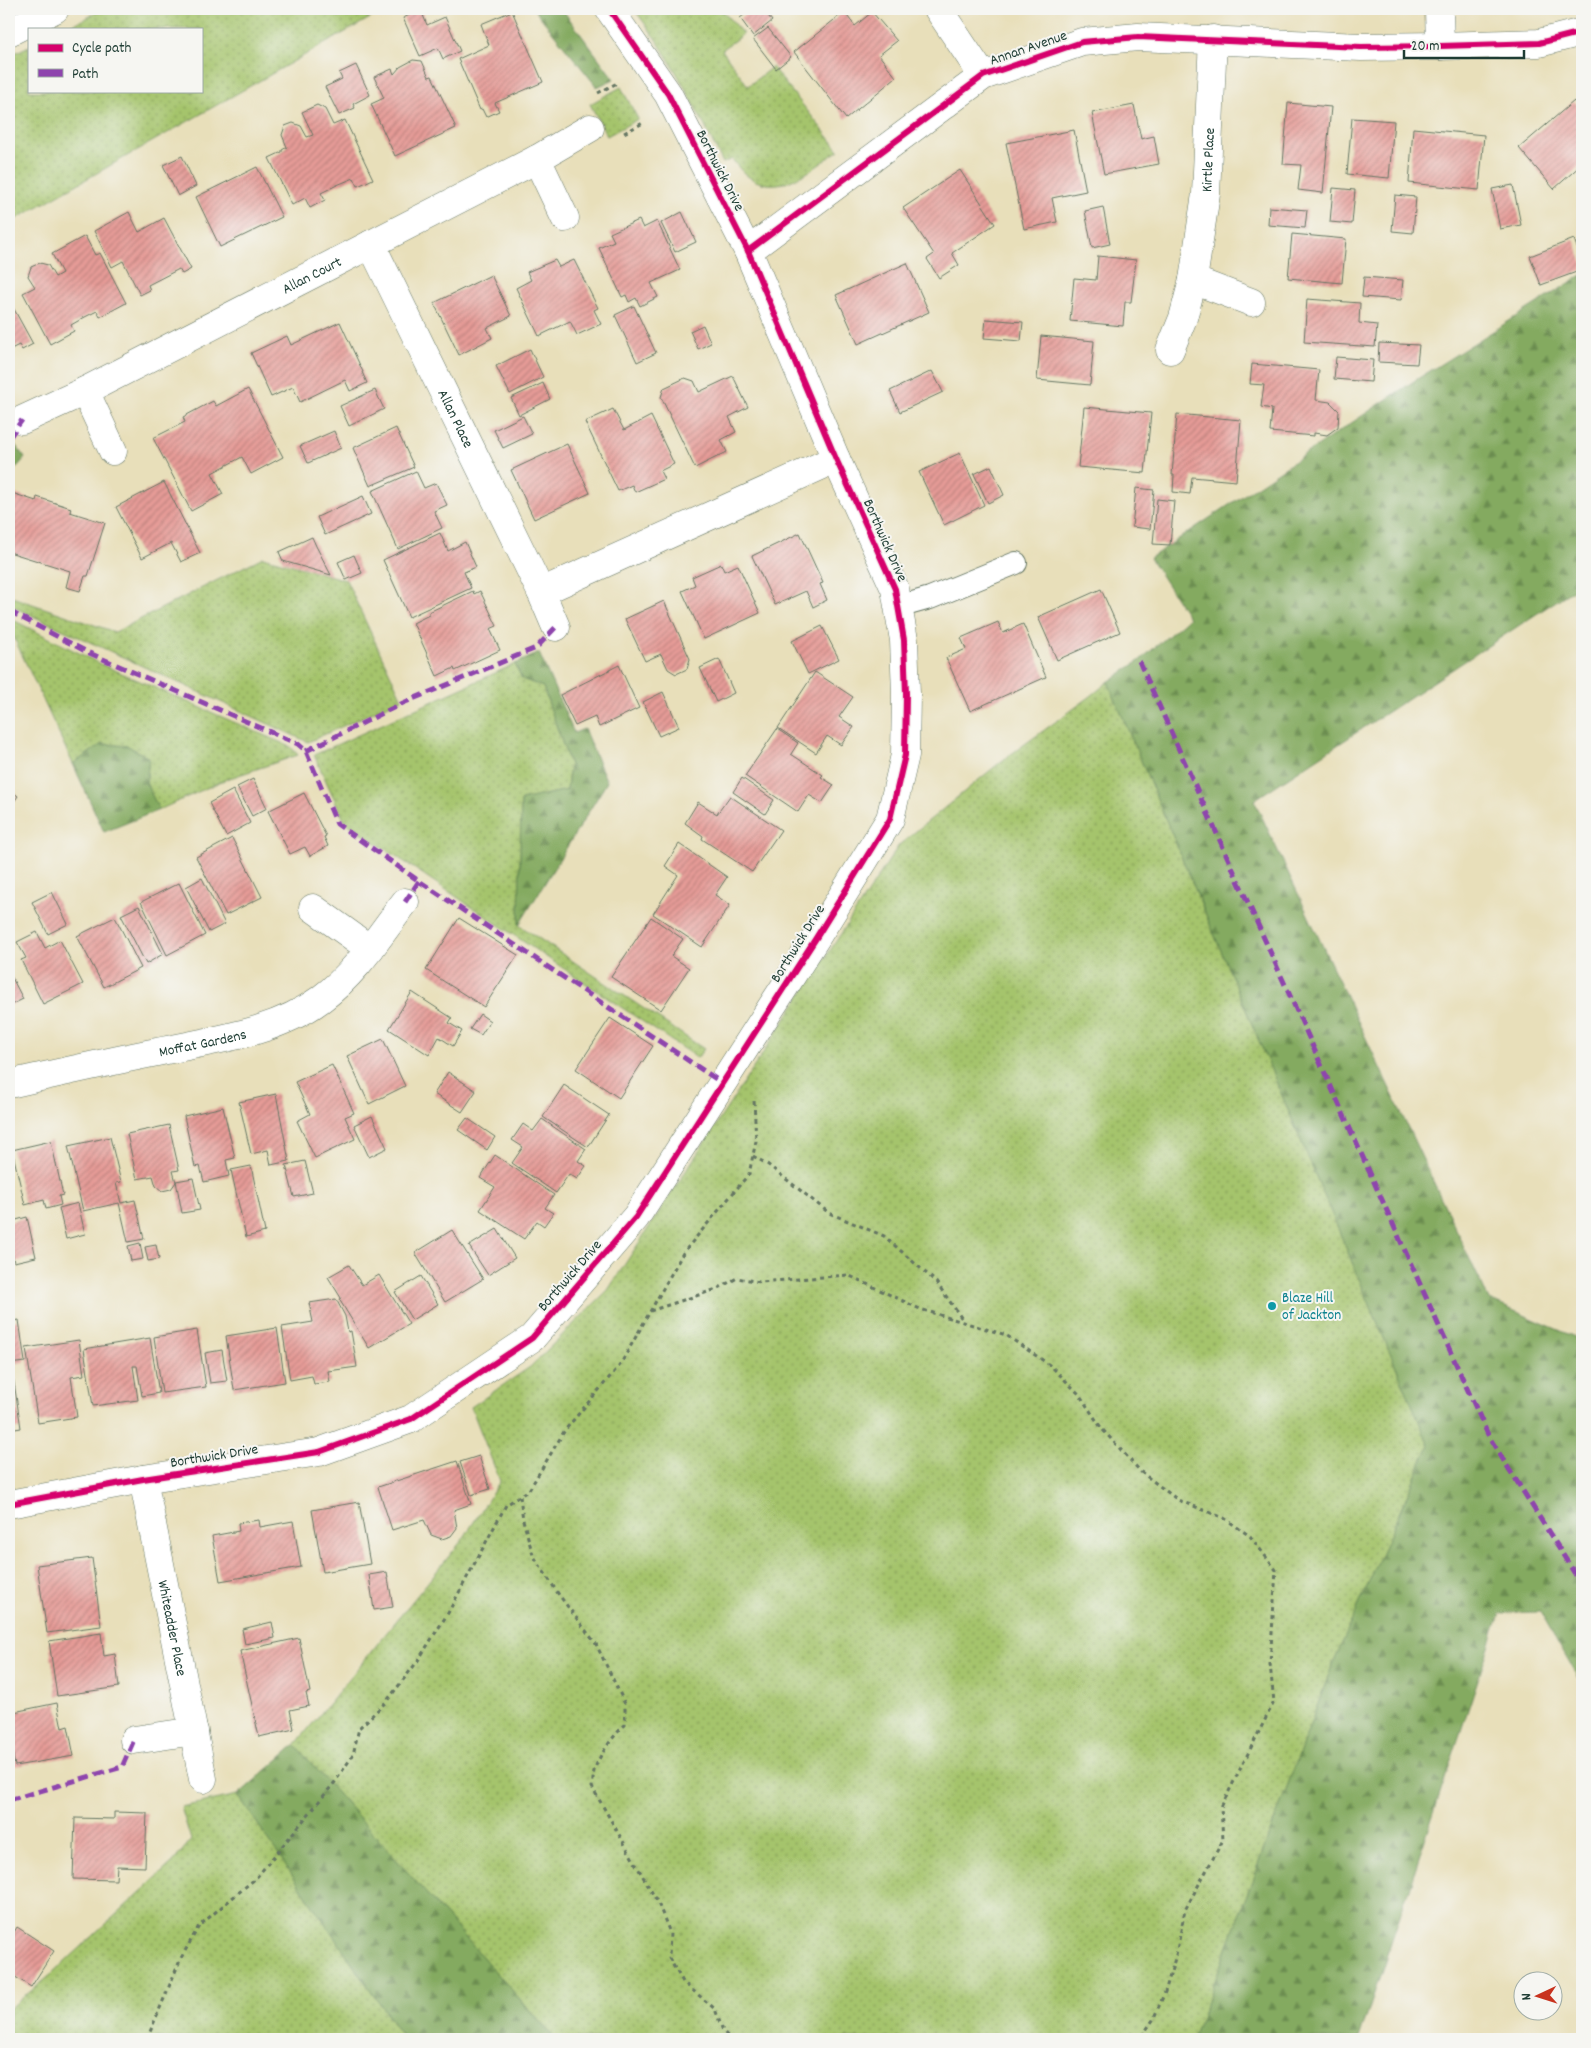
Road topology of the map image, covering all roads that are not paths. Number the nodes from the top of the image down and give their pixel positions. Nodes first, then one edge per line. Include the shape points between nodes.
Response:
1 (55, 9) edge
2 (609, 9) edge
3 (938, 9) edge
4 (1439, 9) edge
5 (9, 32) edge
6 (1582, 32) edge
7 (1214, 39) junction
8 (1440, 46) junction
9 (984, 76) junction
10 (590, 128) dead end
11 (537, 159) junction
12 (565, 218) dead end
13 (371, 244) junction
14 (748, 251) junction
15 (1194, 280) junction
16 (1251, 302) dead end
17 (1170, 350) dead end
18 (85, 391) junction
19 (22, 420) dead end
20 (113, 452) dead end
21 (836, 460) junction
22 (1016, 563) dead end
23 (541, 592) junction
24 (898, 607) junction
25 (556, 626) dead end
26 (404, 902) dead end
27 (312, 908) dead end
28 (370, 949) junction
29 (9, 1084) edge
30 (143, 1479) junction
31 (9, 1504) edge
32 (194, 1731) junction
33 (134, 1740) dead end
34 (203, 1779) dead end

1 - 5 street
2 - 14 street, Borthwick Drive via 668,94
3 - 9 street
4 - 8 street
6 - 8 street, Annan Avenue via 1539,43
7 - 8 street, Annan Avenue via 1361,47
7 - 9 street, Annan Avenue via 1138,37 1082,42
7 - 15 street, Kirtle Place via 1206,194
9 - 14 street, Annan Avenue
10 - 11 street, Allan Court
11 - 12 street
11 - 13 street, Allan Court
13 - 18 street, Allan Court
13 - 23 street, Allan Place
14 - 21 street, Borthwick Drive
15 - 16 street
15 - 17 street, Kirtle Place
18 - 19 street, Allan Court
18 - 20 street
21 - 23 street
21 - 24 street, Borthwick Drive via 895,589
22 - 24 lane via 930,598
23 - 25 street, Allan Place
24 - 30 street, Borthwick Drive via 904,649 905,755 890,819 636,1217 532,1338 410,1419 328,1449
26 - 28 street, Moffat Gardens
27 - 28 street
28 - 29 street, Moffat Gardens via 347,976 320,999 284,1021 240,1034
30 - 31 street, Borthwick Drive
30 - 32 street, Whiteadder Place
32 - 33 street
32 - 34 street, Whiteadder Place

